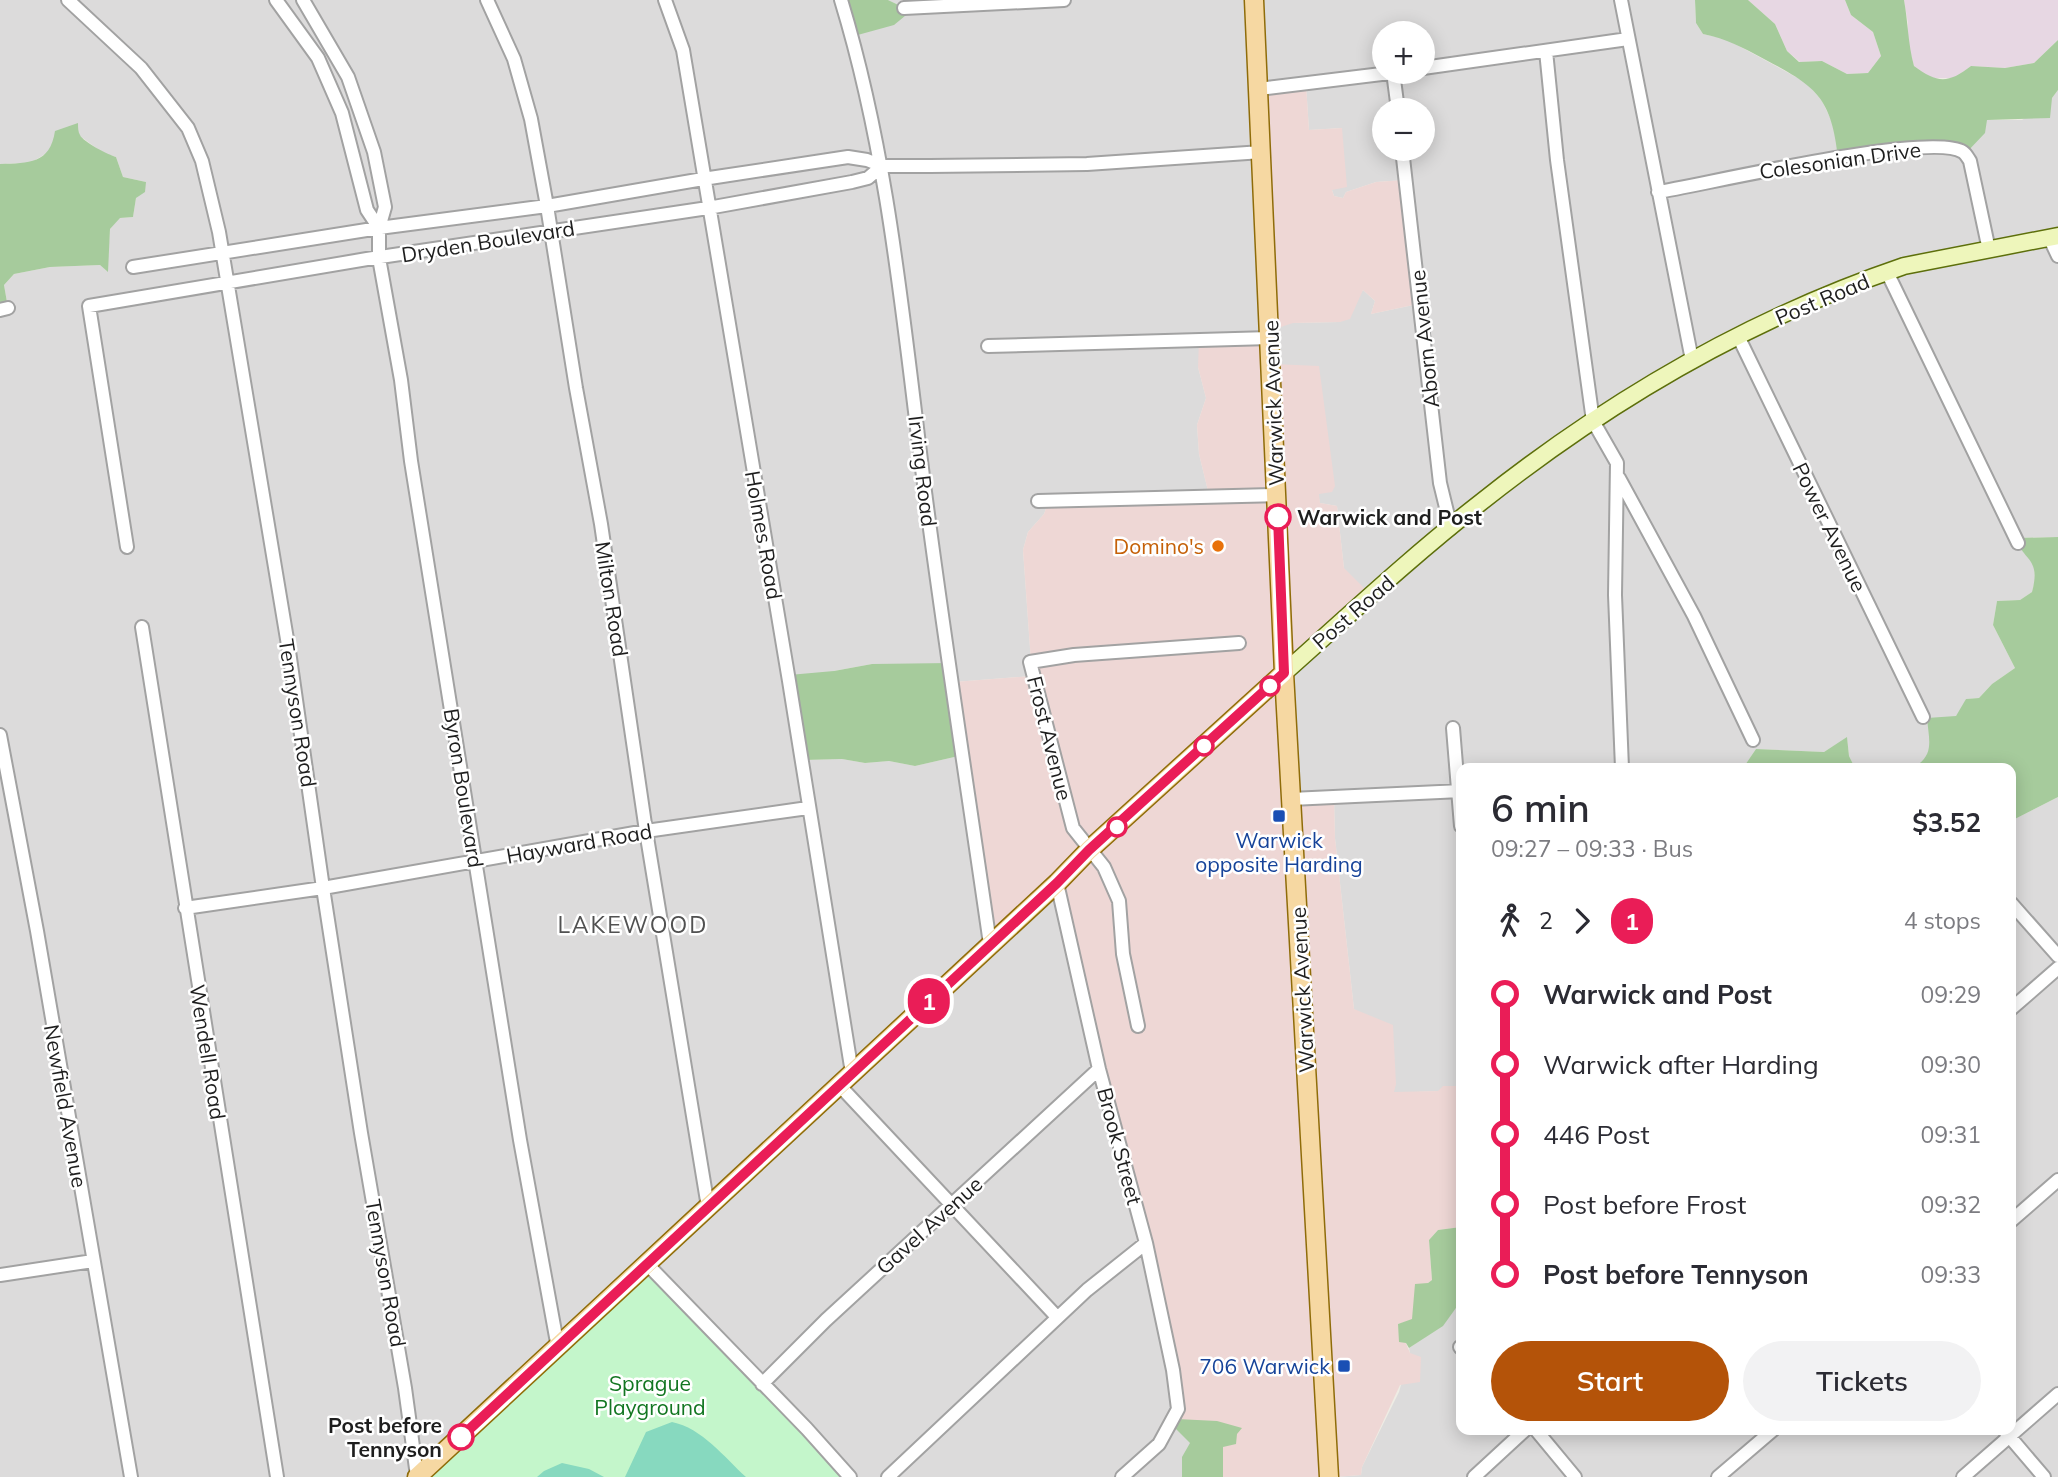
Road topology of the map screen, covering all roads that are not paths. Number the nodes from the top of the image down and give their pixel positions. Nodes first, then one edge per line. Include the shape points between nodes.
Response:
1 (68, 0) edge
2 (276, 0) edge
3 (303, 0) edge
4 (487, 0) edge
5 (665, 0) edge
6 (841, 0) edge
7 (1064, 0) edge
8 (1254, 0) edge
9 (1621, 0) edge
10 (904, 8) dead end
11 (285, 13) junction
12 (1628, 39) junction
13 (1546, 51) junction
14 (1435, 66) edge
15 (1372, 75) edge
16 (1259, 89) junction
17 (1262, 152) junction
18 (1403, 161) edge
19 (882, 166) junction
20 (703, 179) junction
21 (1658, 192) junction
22 (547, 206) junction
23 (708, 208) junction
24 (379, 228) junction
25 (551, 232) junction
26 (2054, 236) edge
27 (1989, 250) junction
28 (223, 254) junction
29 (2058, 256) edge
30 (379, 258) junction
31 (134, 267) dead end
32 (1887, 272) junction
33 (228, 283) junction
34 (1738, 337) junction
35 (1270, 338) junction
36 (988, 346) dead end
37 (1692, 360) junction
38 (1593, 421) junction
39 (1617, 474) junction
40 (1277, 495) junction
41 (1038, 500) dead end
42 (1451, 528) junction
43 (2018, 543) dead end
44 (127, 547) dead end
45 (142, 627) dead end
46 (1238, 643) dead end
47 (1284, 673) junction
48 (1923, 717) dead end
49 (1453, 728) dead end
50 (0, 735) edge
51 (1753, 740) dead end
52 (1456, 763) edge
53 (1622, 763) edge
54 (1456, 791) edge
55 (1291, 799) junction
56 (808, 808) junction
57 (646, 831) junction
58 (1089, 850) junction
59 (475, 861) junction
60 (1057, 883) junction
61 (323, 888) junction
62 (185, 908) junction
63 (2016, 909) edge
64 (990, 944) junction
65 (2058, 956) edge
66 (2058, 968) edge
67 (2016, 1005) edge
68 (1138, 1026) dead end
69 (1099, 1069) junction
70 (846, 1079) junction
71 (2058, 1180) edge
72 (952, 1204) junction
73 (708, 1207) junction
74 (2016, 1217) edge
75 (1146, 1243) junction
76 (93, 1261) junction
77 (647, 1264) junction
78 (0, 1275) edge
79 (1057, 1317) junction
80 (558, 1348) junction
81 (762, 1384) junction
82 (2058, 1394) edge
83 (2016, 1426) edge
84 (1520, 1435) edge
85 (1540, 1435) edge
86 (1767, 1435) edge
87 (2005, 1435) edge
88 (2009, 1435) edge
89 (131, 1477) edge
90 (277, 1477) edge
91 (417, 1477) edge
92 (850, 1477) edge
93 (888, 1477) edge
94 (1122, 1477) edge
95 (1329, 1477) edge
96 (1474, 1477) edge
97 (1575, 1477) edge
98 (1718, 1477) edge
99 (1963, 1477) edge
100 (2044, 1477) edge

1 - 28 street, Tennyson Road via 141,68 188,128 202,161
2 - 11 street, Byron Boulevard
3 - 11 street
3 - 24 street, Byron Boulevard via 348,77 374,152 385,207
4 - 22 street, Milton Road via 514,59
5 - 20 street, Holmes Road via 682,50
6 - 19 street, Irving Road via 858,54
7 - 10 street
8 - 16 main road, Warwick Avenue
9 - 12 street
11 - 24 street, Byron Boulevard via 318,58 342,113 367,210
12 - 13 street
12 - 21 street
13 - 14 street
13 - 38 street
15 - 16 street
16 - 17 main road, Warwick Avenue
17 - 19 street, Dryden Boulevard via 1087,164
17 - 35 main road, Warwick Avenue
18 - 42 street, Aborn Avenue via 1440,483
19 - 20 street, Dryden Boulevard via 848,158
19 - 23 street, Dryden Boulevard via 869,178
19 - 64 street, Irving Road
20 - 22 street, Dryden Boulevard
20 - 23 street, Holmes Road
21 - 27 street, Colesonian Drive via 1881,151 1950,148 1963,152 1970,161
21 - 37 street
22 - 24 street, Dryden Boulevard
22 - 25 street, Milton Road
23 - 25 street, Dryden Boulevard
23 - 56 street, Holmes Road
24 - 28 street, Dryden Boulevard
24 - 30 street, Byron Boulevard
25 - 30 street, Dryden Boulevard
25 - 57 street, Milton Road via 605,550
26 - 27 main road, Post Road
26 - 29 street
27 - 32 main road, Post Road
28 - 31 street, Dryden Boulevard
28 - 33 street, Tennyson Road
30 - 33 street, Dryden Boulevard
30 - 59 street, Byron Boulevard
32 - 34 main road, Post Road
32 - 43 street
33 - 44 street, Dryden Boulevard via 89,306
33 - 61 street, Tennyson Road
34 - 37 main road, Post Road
34 - 48 street, Power Avenue
35 - 36 street
35 - 40 main road, Warwick Avenue
37 - 38 main road, Post Road
38 - 39 street via 1617,463
38 - 42 main road, Post Road
39 - 51 street via 1694,616
39 - 53 street via 1615,595
40 - 41 street
40 - 47 main road, Warwick Avenue
42 - 47 main road, Post Road
45 - 62 street, Wendell Road
46 - 58 street, Frost Avenue via 1030,662 1073,828
47 - 55 main road, Warwick Avenue
47 - 58 main road, Post Road
49 - 52 street
50 - 76 street, Newfield Avenue
54 - 55 street
55 - 95 main road, Warwick Avenue
56 - 57 street, Hayward Road
56 - 70 street, Holmes Road
57 - 59 street, Hayward Road
57 - 73 street, Milton Road
58 - 60 main road, Post Road
58 - 68 street via 1104,867 1119,901 1123,954
59 - 61 street, Hayward Road
59 - 80 street, Byron Boulevard
60 - 64 main road, Post Road
60 - 69 street, Brook Street
61 - 62 street, Hayward Road
61 - 91 street, Tennyson Road
62 - 90 street, Wendell Road
63 - 65 street
64 - 70 main road, Post Road
66 - 67 street
69 - 72 street, Gavel Avenue
69 - 75 street, Brook Street
70 - 72 street
70 - 73 main road, Post Road
71 - 74 street
72 - 79 street
72 - 81 street, Gavel Avenue
73 - 77 main road, Post Road
75 - 79 street
75 - 94 street, Brook Street via 1178,1409 1159,1444
76 - 78 street
76 - 89 street, Newfield Avenue
77 - 80 main road, Post Road
77 - 81 street
79 - 93 street
80 - 91 main road, Post Road
81 - 92 street
82 - 83 street
84 - 96 street
85 - 97 street
86 - 98 street
87 - 99 street
88 - 100 street

